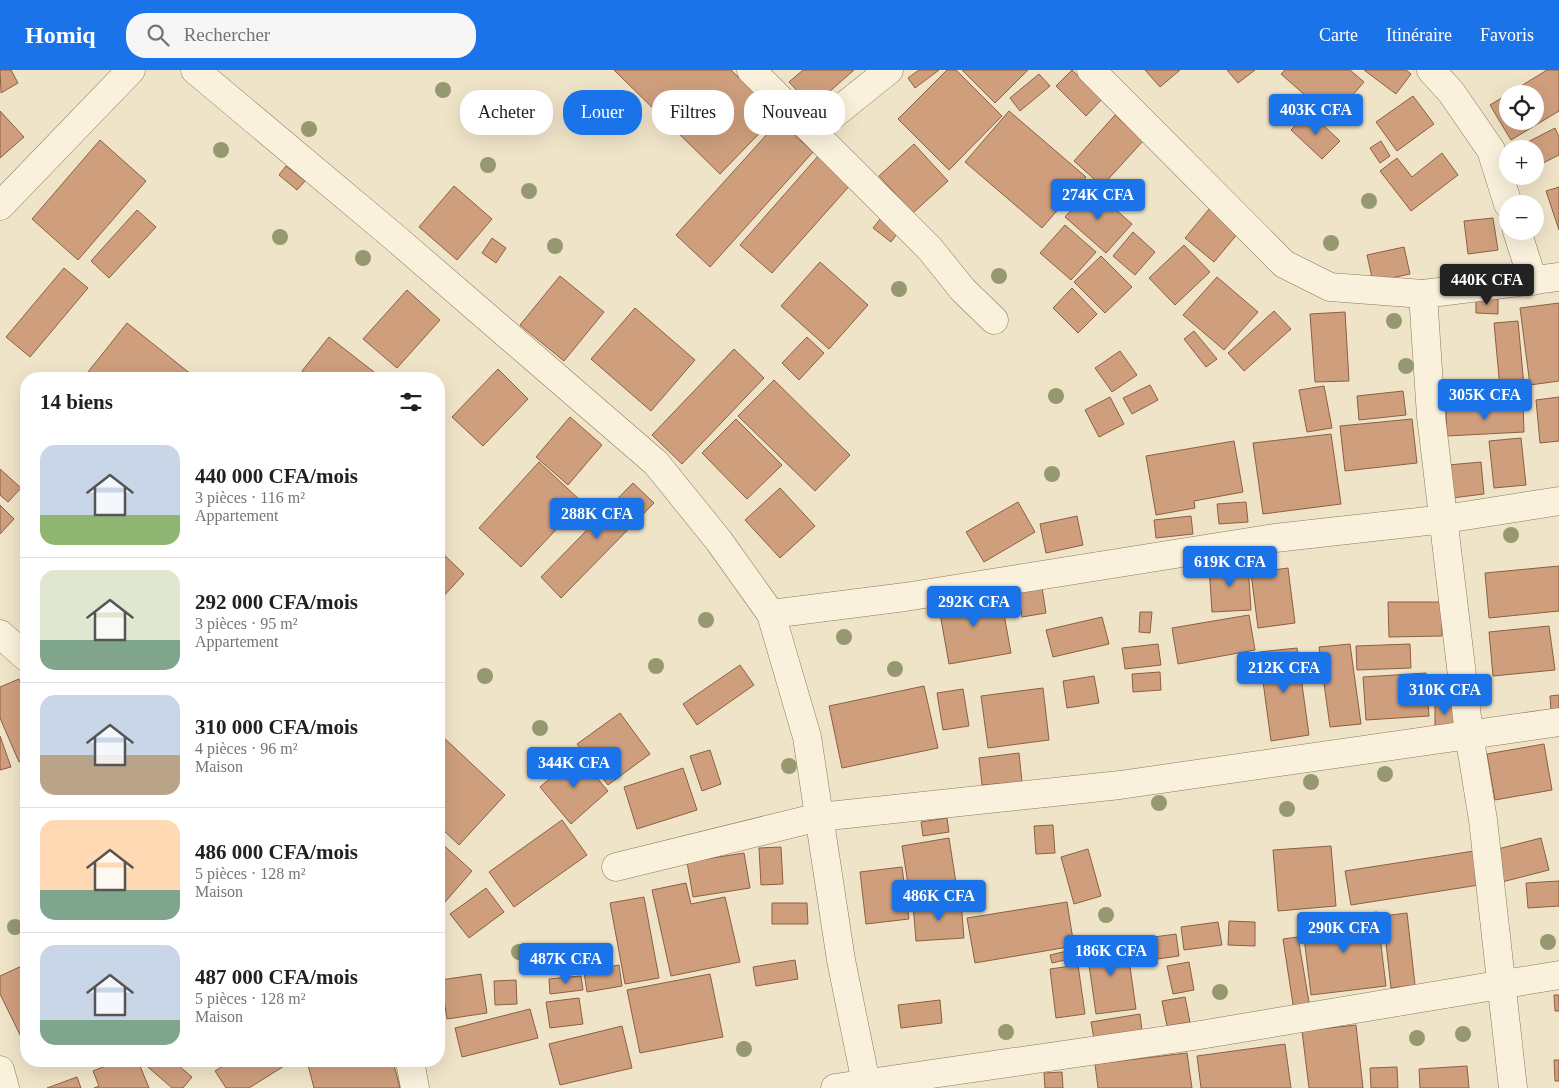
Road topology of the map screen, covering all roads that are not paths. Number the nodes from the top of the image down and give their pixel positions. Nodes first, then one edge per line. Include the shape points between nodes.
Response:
1 (131, 70) edge
2 (195, 70) edge
3 (751, 70) edge
4 (889, 70) edge
5 (1091, 70) edge
6 (1430, 70) edge
7 (772, 90) edge
8 (845, 105) edge
9 (818, 135) edge
10 (1505, 195) edge
11 (0, 206) edge
12 (1522, 240) edge
13 (1546, 279) edge
14 (1423, 294) junction
15 (994, 320) dead end
16 (1559, 501) edge
17 (1445, 519) junction
18 (771, 614) junction
19 (0, 634) edge
20 (20, 652) edge
21 (1559, 722) edge
22 (1469, 734) junction
23 (820, 818) junction
24 (616, 867) dead end
25 (1559, 975) edge
26 (1502, 984) junction
27 (411, 1067) edge
28 (0, 1070) edge
29 (866, 1085) edge
30 (5, 1088) edge
31 (415, 1088) edge
32 (835, 1088) edge
33 (1513, 1088) edge

1 - 11 street
2 - 18 street via 394,236 656,463 719,541
3 - 7 street
4 - 8 street
5 - 14 street via 1284,264 1330,287
6 - 10 street via 1450,92 1491,150
9 - 15 street via 930,249 963,290
12 - 13 street
13 - 14 street
14 - 17 street via 1431,416
16 - 17 street
17 - 18 street via 1275,538
17 - 22 street
18 - 23 street via 807,737
19 - 20 street
21 - 22 street
22 - 23 street via 1120,785
22 - 26 street via 1483,820
23 - 24 street
23 - 29 street via 841,960
25 - 26 street
26 - 29 street via 1194,1036
26 - 33 street
27 - 31 street
28 - 30 street
29 - 32 street

